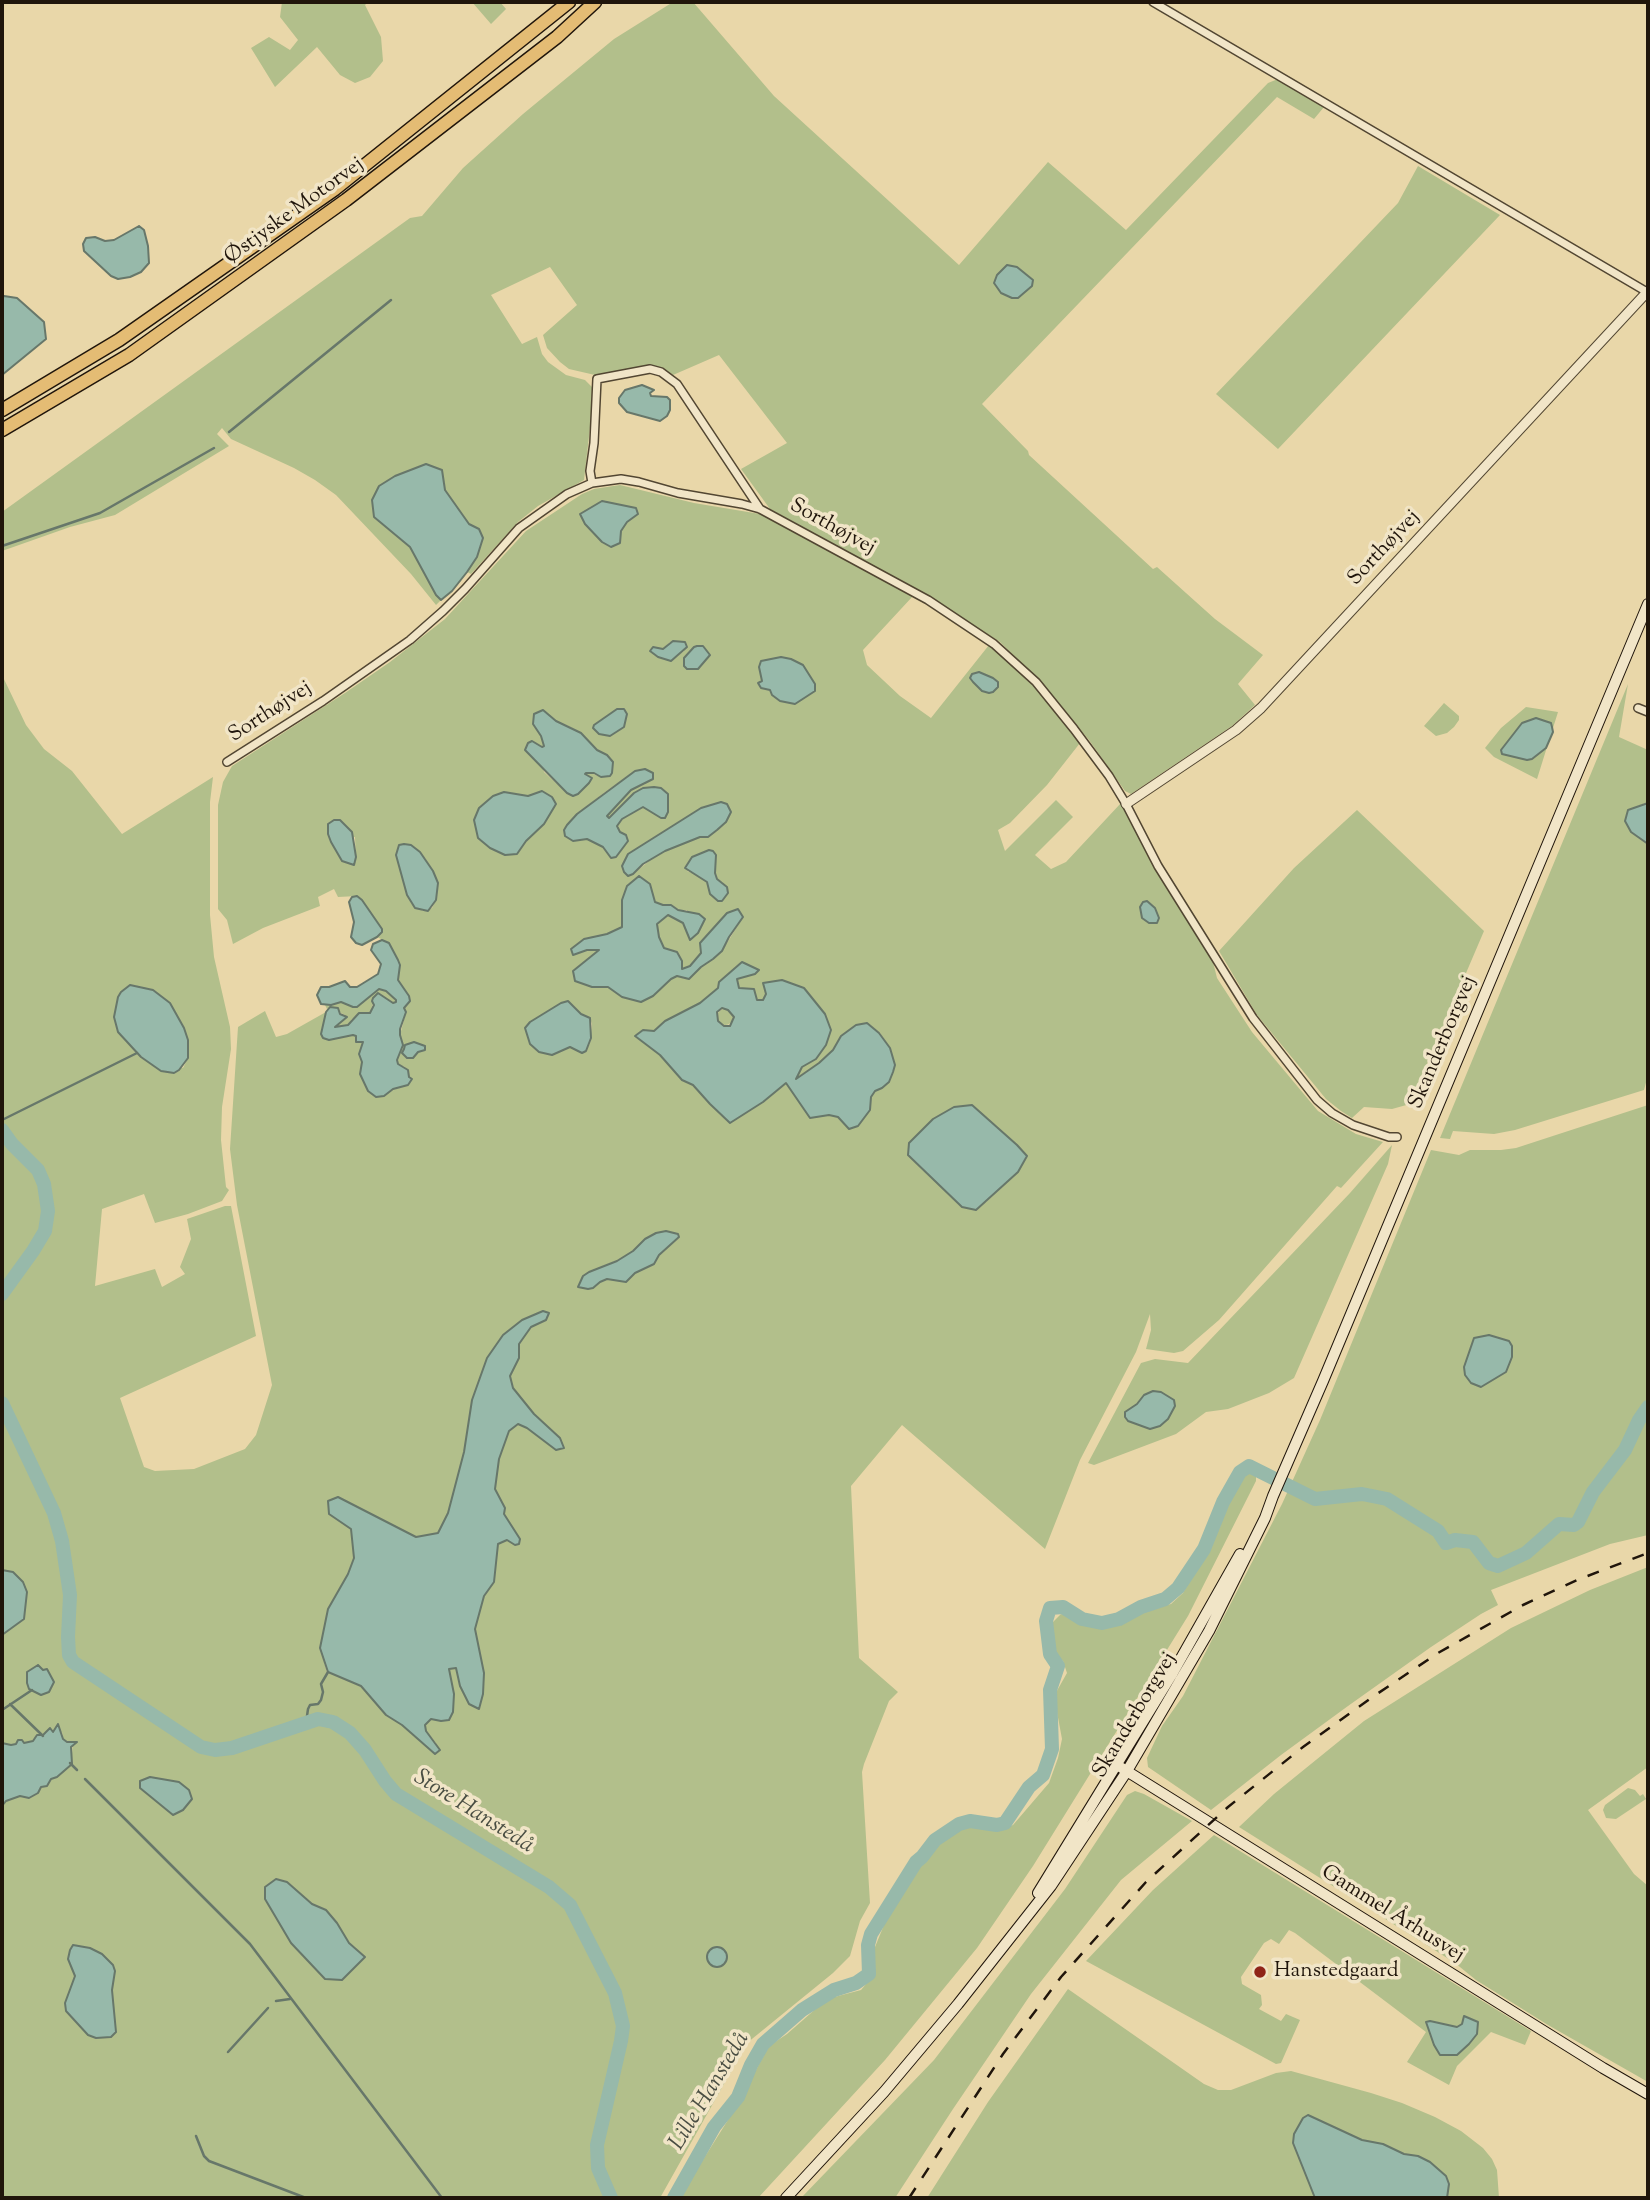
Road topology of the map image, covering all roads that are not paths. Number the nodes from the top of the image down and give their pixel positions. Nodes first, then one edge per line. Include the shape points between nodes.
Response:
1 (569, 2) edge
2 (595, 2) edge
3 (1153, 2) edge
4 (1648, 292) edge
5 (2, 410) edge
6 (2, 430) edge
7 (592, 483) junction
8 (760, 509) junction
9 (1648, 604) edge
10 (1638, 708) dead end
11 (1648, 712) edge
12 (227, 762) dead end
13 (1126, 804) junction
14 (1398, 1137) dead end
15 (1274, 1493) junction
16 (1117, 1765) junction
17 (1127, 1772) junction
18 (1007, 1941) junction
19 (1648, 2094) edge
20 (786, 2198) edge

1 - 5 highway, Østjyske Motorvej via 335,189 119,340
2 - 6 highway, Østjyske Motorvej via 557,37 346,201 129,355
3 - 4 street, Sorthøjvej
4 - 13 street, Sorthøjvej via 1261,708
7 - 8 street, Sorthøjvej via 639,482
7 - 8 street, Sorthøjvej via 597,379 650,369 677,384
7 - 12 street, Sorthøjvej via 567,494 519,528 465,589 410,640
8 - 13 street, Sorthøjvej via 928,600 994,644 1037,682
9 - 15 main road, Skanderborgvej
10 - 11 street
13 - 14 street, Sorthøjvej via 1158,866 1253,1018 1317,1100 1353,1125
15 - 16 main road, Skanderborgvej
15 - 17 main road, Skanderborgvej via 1209,1631
16 - 17 main road, Gammel Århusvej
16 - 18 main road, Skanderborgvej
17 - 18 main road, Skanderborgvej via 1051,1886
17 - 19 main road, Gammel Århusvej
18 - 20 main road, Skanderborgvej via 884,2092

